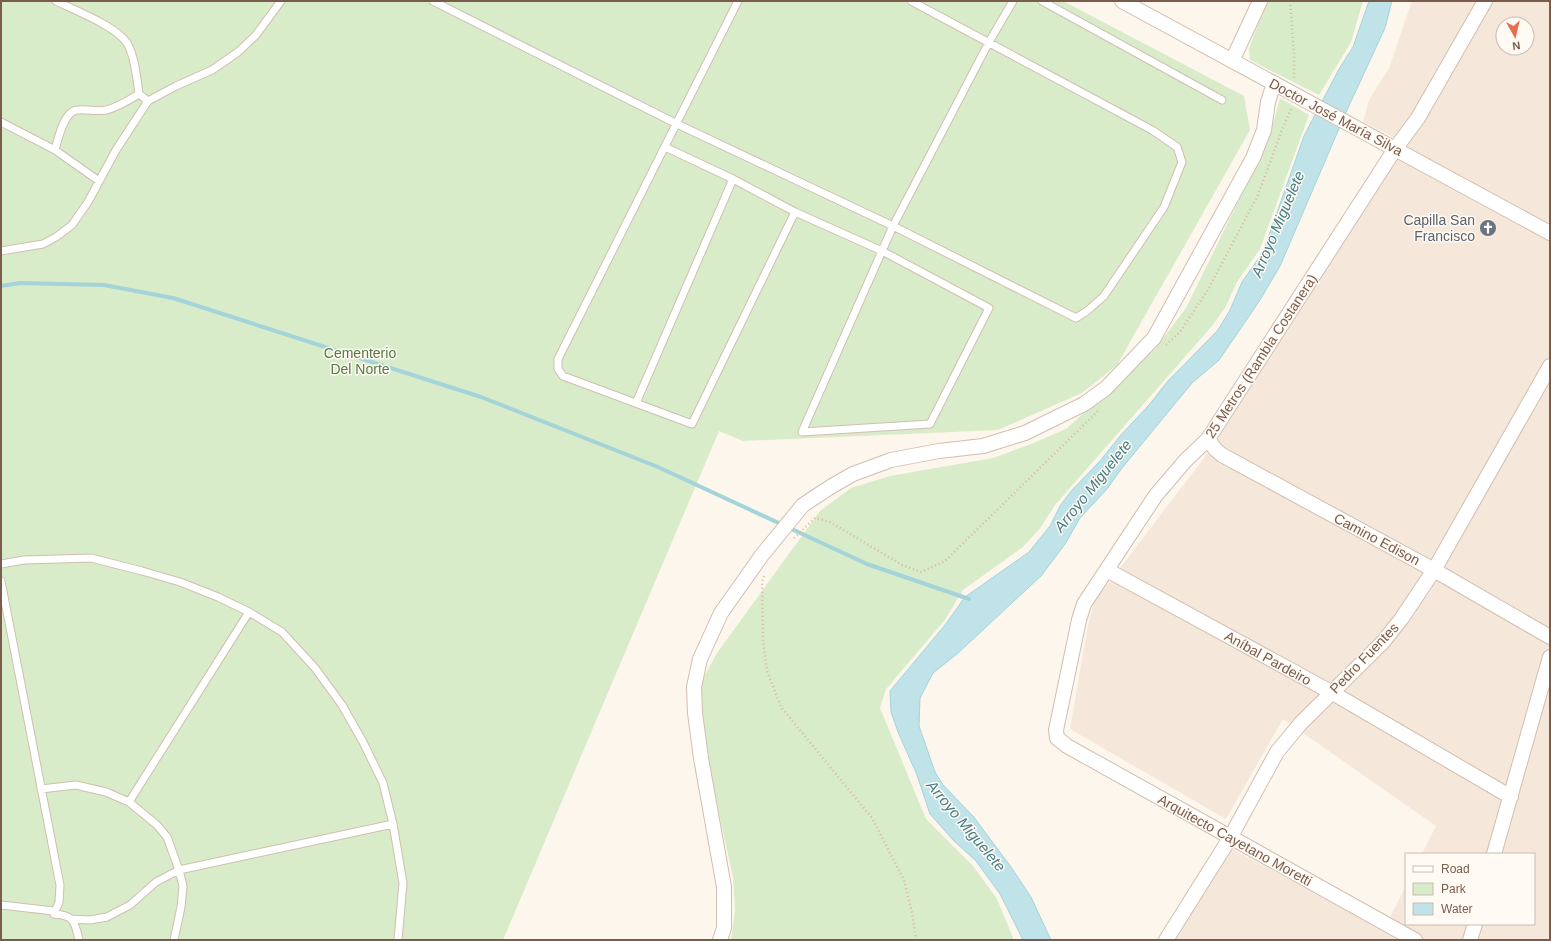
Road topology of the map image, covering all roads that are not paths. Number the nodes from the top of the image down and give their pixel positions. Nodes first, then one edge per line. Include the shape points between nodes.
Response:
1 (56, 1) edge
2 (281, 1) edge
3 (433, 1) edge
4 (738, 1) edge
5 (911, 1) edge
6 (1013, 1) edge
7 (1042, 1) edge
8 (1122, 1) edge
9 (1260, 1) edge
10 (1485, 1) edge
11 (989, 42) junction
12 (1232, 61) junction
13 (1274, 83) junction
14 (139, 94) junction
15 (1222, 100) dead end
16 (148, 101) junction
17 (1, 122) edge
18 (677, 124) junction
19 (665, 147) junction
20 (1395, 149) junction
21 (55, 150) junction
22 (733, 179) junction
23 (99, 181) junction
24 (795, 212) junction
25 (893, 226) junction
26 (1550, 233) edge
27 (1, 251) edge
28 (882, 251) junction
29 (1550, 366) edge
30 (636, 402) junction
31 (1208, 439) junction
32 (1, 564) edge
33 (1107, 570) junction
34 (1434, 570) junction
35 (1, 581) edge
36 (249, 612) junction
37 (1550, 637) edge
38 (1550, 657) edge
39 (1331, 692) junction
40 (1057, 738) joint
41 (41, 789) junction
42 (1511, 797) junction
43 (129, 802) junction
44 (393, 824) junction
45 (1230, 838) junction
46 (1494, 853) edge
47 (179, 870) junction
48 (1, 905) edge
49 (54, 914) junction
50 (71, 919) junction
51 (1475, 925) edge
52 (79, 940) edge
53 (174, 940) edge
54 (398, 940) edge
55 (720, 940) edge
56 (1166, 940) edge
57 (1415, 940) edge
58 (1470, 940) edge

1 - 14 lane via 112,29 127,43
2 - 16 lane via 256,35 238,52 212,70
3 - 18 lane
4 - 18 lane
5 - 11 lane
6 - 11 lane
7 - 15 lane
8 - 12 street, Doctor José María Silva
9 - 12 street
10 - 20 street, 25 Metros (Rambla Costanera) via 1418,118
11 - 25 lane
11 - 25 lane via 1152,130 1177,147 1182,162 1164,207 1104,296 1076,318
12 - 13 street, Doctor José María Silva
13 - 20 street, Doctor José María Silva
13 - 55 street via 1264,130 1253,158 1162,325 1154,338 1106,388 1084,404 1025,433 983,446 891,460 853,474 832,486 803,505 762,555 721,613 700,659 694,687 701,758 724,887 724,928
14 - 16 lane
14 - 21 lane via 106,110 76,110 70,113 58,135
16 - 23 lane
17 - 21 lane
18 - 19 lane
18 - 25 lane
19 - 22 lane
19 - 30 lane via 558,359 558,369 563,376
20 - 26 street, Doctor José María Silva
20 - 31 street, 25 Metros (Rambla Costanera)
21 - 23 lane
22 - 24 lane
22 - 30 lane
23 - 27 lane via 72,225 56,237 43,244
24 - 28 lane
24 - 30 lane via 692,424
25 - 28 lane
28 - 28 lane via 853,316 802,432 930,424 989,308
29 - 34 street, Pedro Fuentes
31 - 33 street, 25 Metros (Rambla Costanera) via 1156,495
31 - 34 street, Camino Edison via 1214,449 1222,455
32 - 36 lane via 24,560 91,558 180,582
33 - 39 street, Aníbal Pardeiro
33 - 40 street, 25 Metros (Rambla Costanera) via 1084,604 1078,620 1056,730
34 - 37 street, Camino Edison
34 - 39 street, Pedro Fuentes via 1393,630
35 - 41 lane
36 - 43 lane
36 - 44 lane via 282,632 315,668 342,705 383,783
38 - 42 street
39 - 42 street, Aníbal Pardeiro
39 - 45 street, Pedro Fuentes via 1277,752
40 - 45 street, Arquitecto Cayetano Moretti
41 - 43 lane via 76,785 106,792
41 - 49 lane via 60,885 59,902
42 - 46 street
43 - 47 lane via 157,824 167,837
44 - 47 lane
44 - 54 lane via 403,883
45 - 56 street, Pedro Fuentes
45 - 57 street, Arquitecto Cayetano Moretti
47 - 50 lane via 156,882 130,905 106,917 90,920
47 - 53 lane via 183,886
48 - 49 lane via 54,911
49 - 50 lane via 65,915
50 - 52 lane
51 - 58 street

